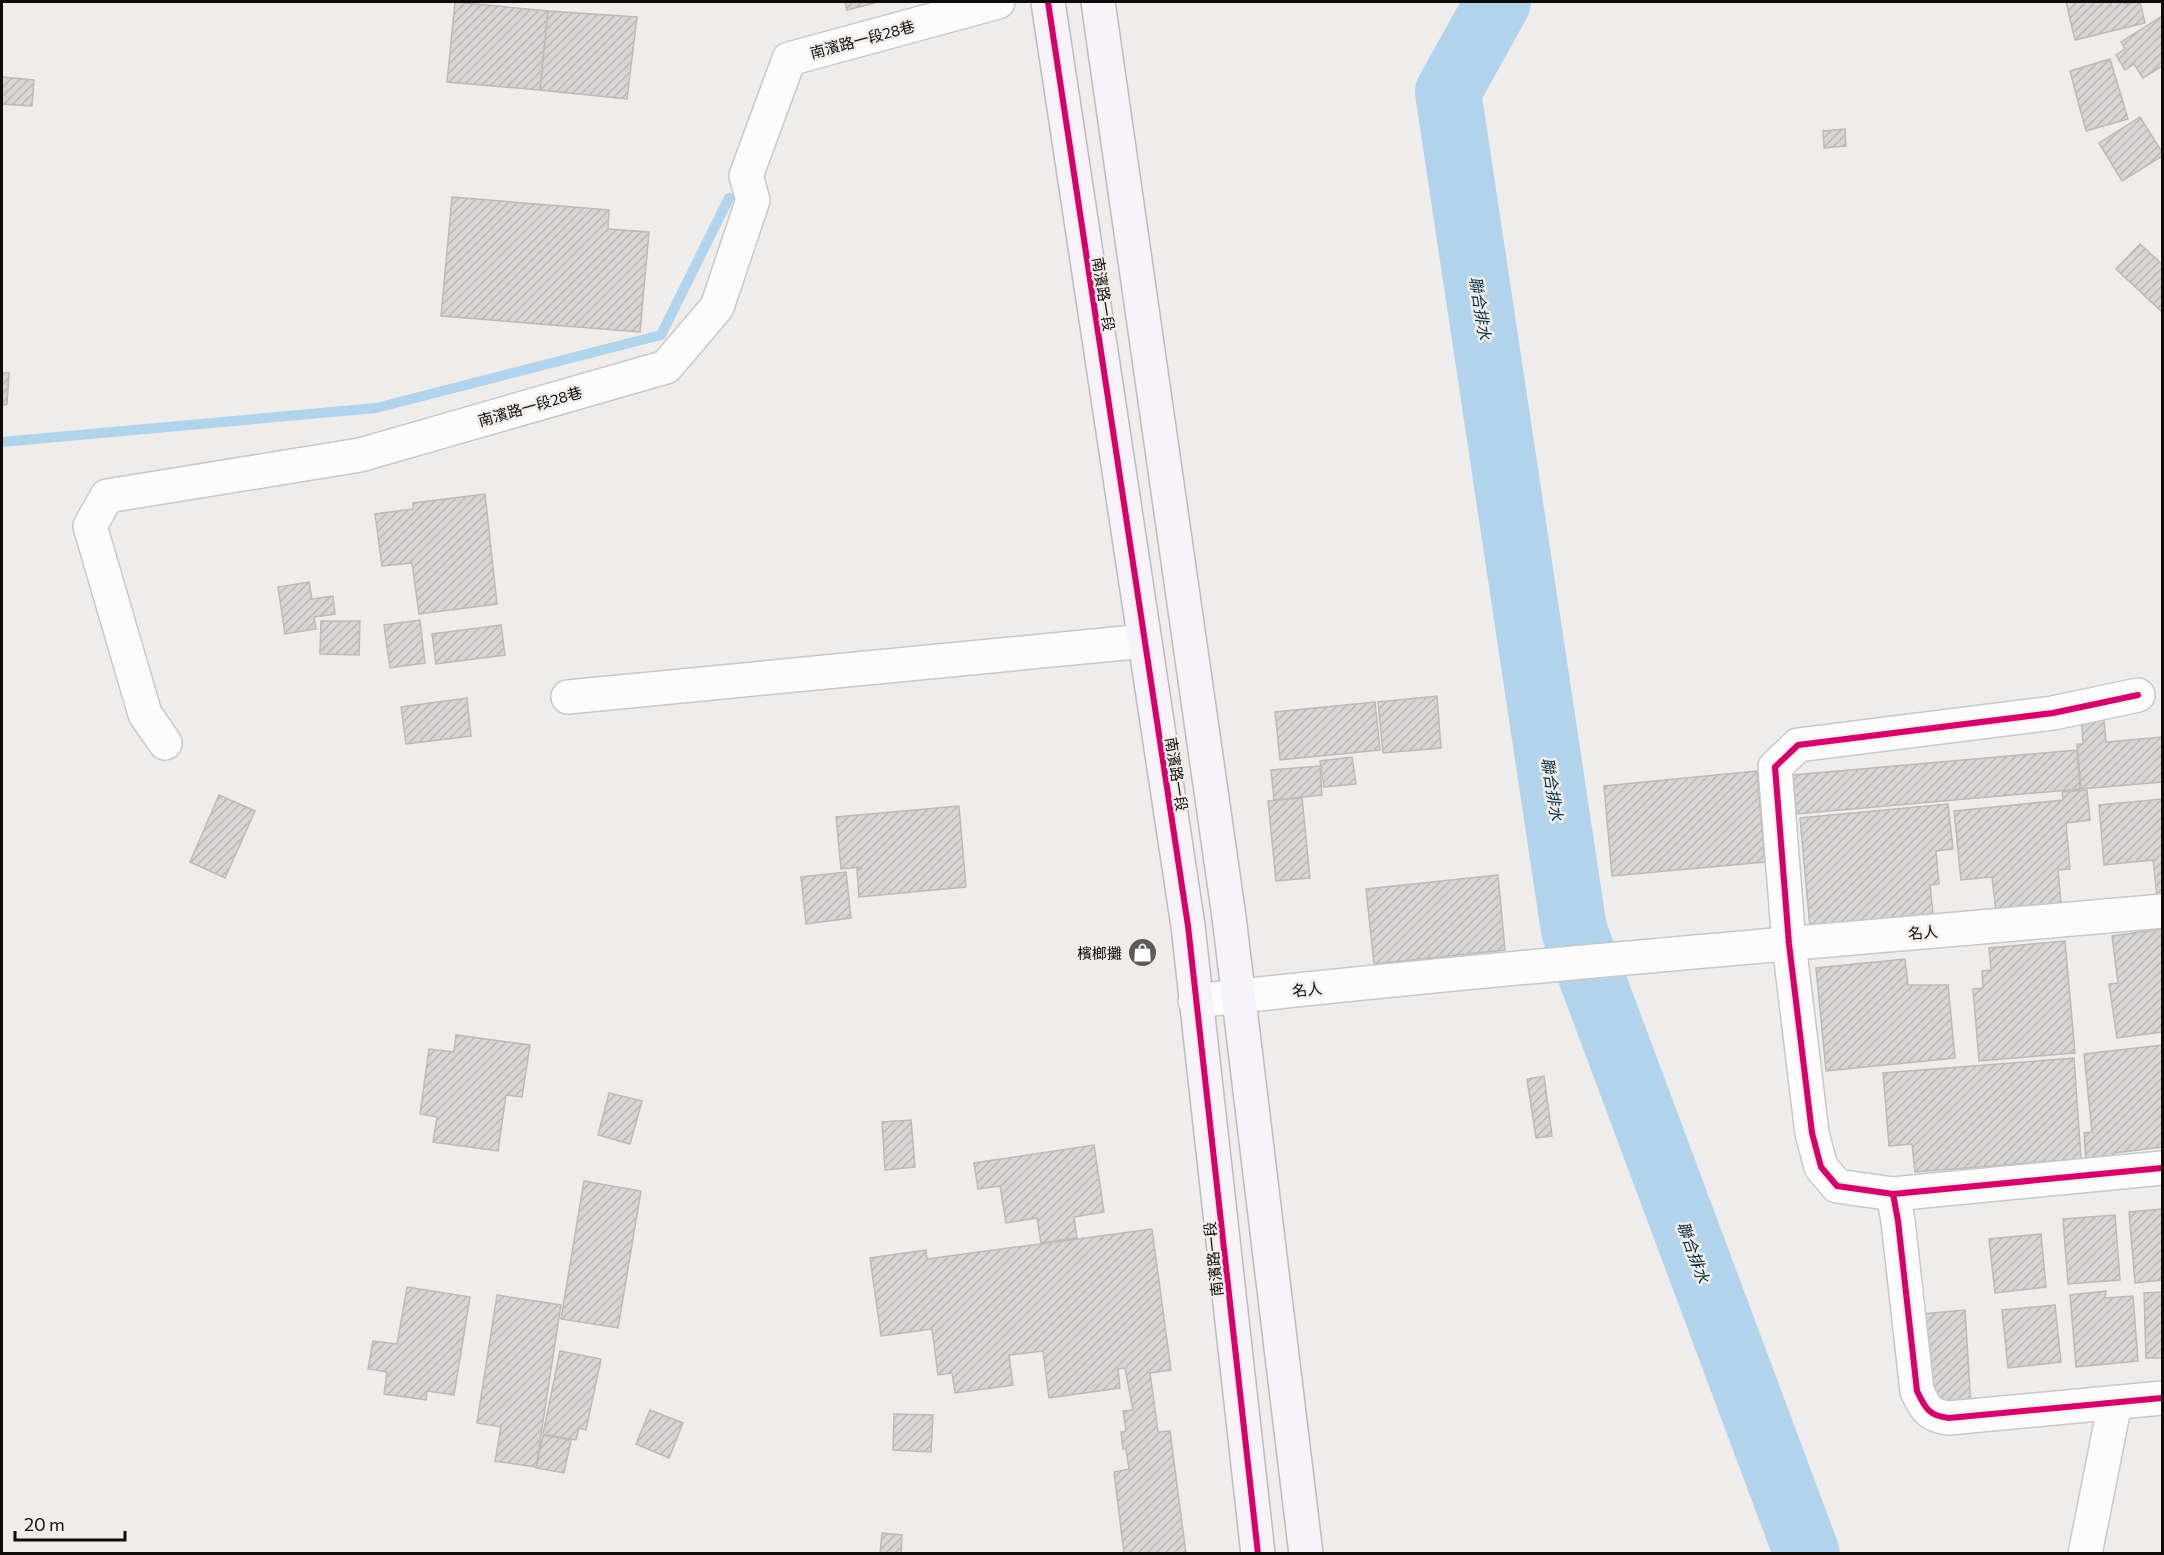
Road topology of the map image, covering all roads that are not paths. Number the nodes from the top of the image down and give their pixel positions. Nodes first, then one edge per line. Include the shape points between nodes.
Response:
1 (998, 2) edge
2 (1048, 2) edge
3 (1098, 2) edge
4 (1145, 641) junction
5 (2138, 695) dead end
6 (568, 697) dead end
7 (165, 742) dead end
8 (2163, 911) edge
9 (1789, 944) junction
10 (1238, 996) junction
11 (1196, 1001) junction
12 (2163, 1168) edge
13 (1893, 1194) junction
14 (2163, 1398) edge
15 (2115, 1403) junction
16 (1258, 1554) edge
17 (1306, 1554) edge
18 (2085, 1554) edge

1 - 7 street, 南濱路一段28巷 via 789,59 746,176 753,201 717,307 666,366 360,455 107,496 90,526 145,714
2 - 4 main road, 南濱路一段
3 - 10 main road, 南濱路一段
4 - 6 street
4 - 11 main road, 南濱路一段
5 - 9 street via 2053,713 1798,745 1775,767
8 - 9 street, 名人
9 - 10 street, 名人
9 - 13 street via 1812,1133 1821,1167 1837,1186
10 - 11 street, 名人
10 - 17 main road, 南濱路一段
11 - 16 main road, 南濱路一段
12 - 13 street
13 - 15 street via 1917,1391 1923,1405 1935,1416 1949,1418
14 - 15 street
15 - 18 street

